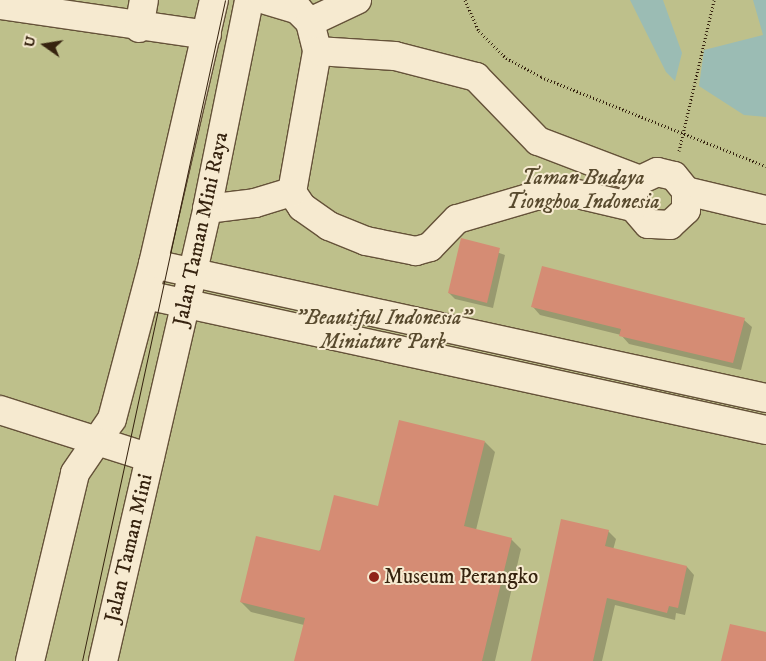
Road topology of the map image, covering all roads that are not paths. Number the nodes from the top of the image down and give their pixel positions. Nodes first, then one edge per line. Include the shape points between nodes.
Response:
1 (144, 0) edge
2 (214, 0) edge
3 (248, 0) edge
4 (357, 0) edge
5 (282, 2) edge
6 (0, 5) edge
7 (310, 22) junction
8 (139, 28) junction
9 (207, 36) junction
10 (317, 51) junction
11 (640, 180) junction
12 (292, 192) junction
13 (682, 192) junction
14 (633, 207) junction
15 (207, 209) junction
16 (766, 210) edge
17 (766, 226) edge
18 (153, 264) junction
19 (193, 274) junction
20 (146, 294) junction
21 (186, 302) junction
22 (766, 398) edge
23 (0, 410) edge
24 (766, 430) edge
25 (98, 442) junction
26 (150, 458) junction
27 (30, 661) edge
28 (102, 661) edge

1 - 8 lane
2 - 9 lane, Jalan Taman Mini Raya
3 - 15 lane, Jalan Taman Mini Raya
4 - 7 lane
5 - 7 lane
6 - 8 lane
7 - 10 lane
8 - 9 lane
9 - 18 lane, Jalan Taman Mini Raya
10 - 11 lane via 395,56 476,77 538,141
10 - 12 lane
11 - 13 lane via 656,172
11 - 14 lane via 633,193
12 - 14 lane via 302,208 329,226 366,241 416,251 430,247 457,219 539,193 564,191
12 - 15 lane via 255,203
13 - 14 lane via 670,225 658,227 648,224
13 - 16 lane
13 - 17 lane
15 - 19 lane, Jalan Taman Mini Raya
18 - 19 lane
18 - 20 lane, Jalan Taman Mini Raya
19 - 21 lane, Jalan Taman Mini Raya
19 - 22 lane
20 - 21 lane
20 - 25 lane, Jalan Taman Mini Raya via 112,419
21 - 24 lane
21 - 26 lane, Jalan Taman Mini Raya
23 - 25 lane, Jalan Taman Mini
25 - 26 lane, Jalan Taman Mini
25 - 27 lane via 76,473
26 - 28 lane, Jalan Taman Mini

